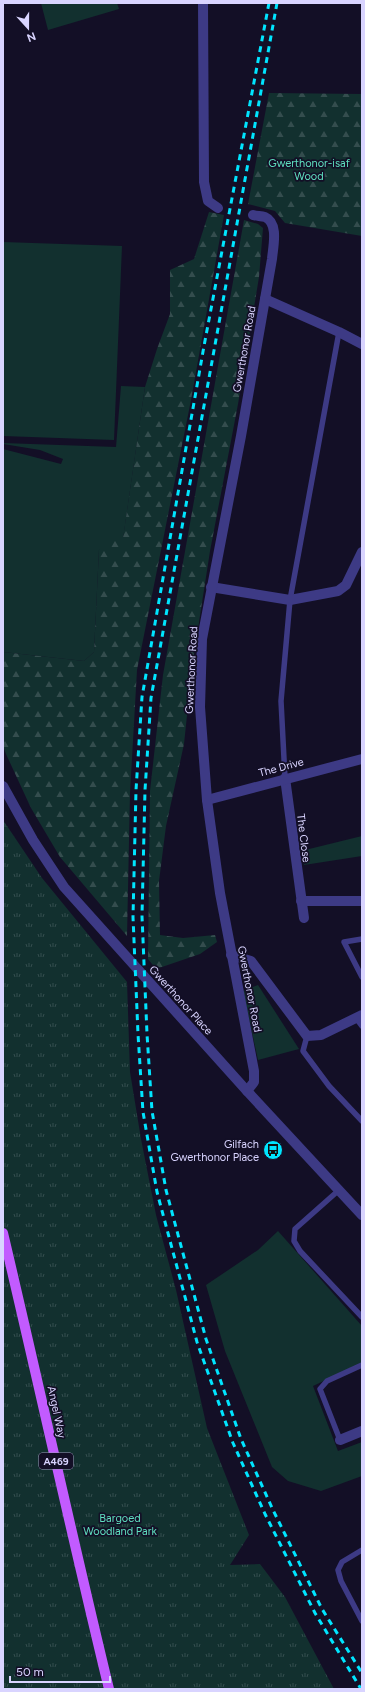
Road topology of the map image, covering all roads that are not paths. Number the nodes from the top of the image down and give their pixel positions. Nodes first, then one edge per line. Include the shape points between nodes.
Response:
1 (202, 3) edge
2 (218, 208) dead end
3 (253, 215) dead end
4 (265, 299) junction
5 (339, 332) junction
6 (362, 344) edge
7 (362, 552) edge
8 (212, 587) junction
9 (290, 600) junction
10 (362, 758) edge
11 (285, 778) junction
12 (3, 786) edge
13 (207, 800) junction
14 (300, 901) junction
15 (362, 901) edge
16 (304, 918) dead end
17 (362, 939) edge
18 (231, 955) junction
19 (362, 978) edge
20 (360, 1019) edge
21 (307, 1036) junction
22 (247, 1091) junction
23 (362, 1121) edge
24 (340, 1190) junction
25 (362, 1215) edge
26 (3, 1233) edge
27 (362, 1317) edge
28 (362, 1365) edge
29 (362, 1431) edge
30 (340, 1440) joint
31 (362, 1550) edge
32 (362, 1621) edge
33 (109, 1689) edge

1 - 2 street via 204,182 208,201
3 - 4 street, Gwerthonor Road via 266,218 271,222 274,231
4 - 5 street
4 - 8 street, Gwerthonor Road
5 - 6 street
5 - 9 lane
7 - 9 street via 346,585 338,591
8 - 9 street
8 - 13 street, Gwerthonor Road via 202,639 200,707
9 - 11 lane via 281,701
10 - 11 street, The Drive
11 - 13 street, The Drive
11 - 14 street, The Close
12 - 22 street, Gwerthonor Place via 33,840 64,887
13 - 18 street, Gwerthonor Road
14 - 15 street
14 - 16 street, The Close
17 - 19 lane via 344,942
18 - 21 street via 251,961
18 - 22 street, Gwerthonor Road via 254,1071 254,1082
20 - 21 street via 322,1036
21 - 23 lane via 303,1051 329,1086
22 - 24 street, Gwerthonor Place
24 - 25 street, Gwerthonor Place
24 - 27 lane via 295,1229 294,1241 300,1251
26 - 33 main road, Angel Way / A469
28 - 30 lane via 327,1381 320,1389
29 - 30 street
31 - 32 lane via 342,1562 338,1570 341,1582

